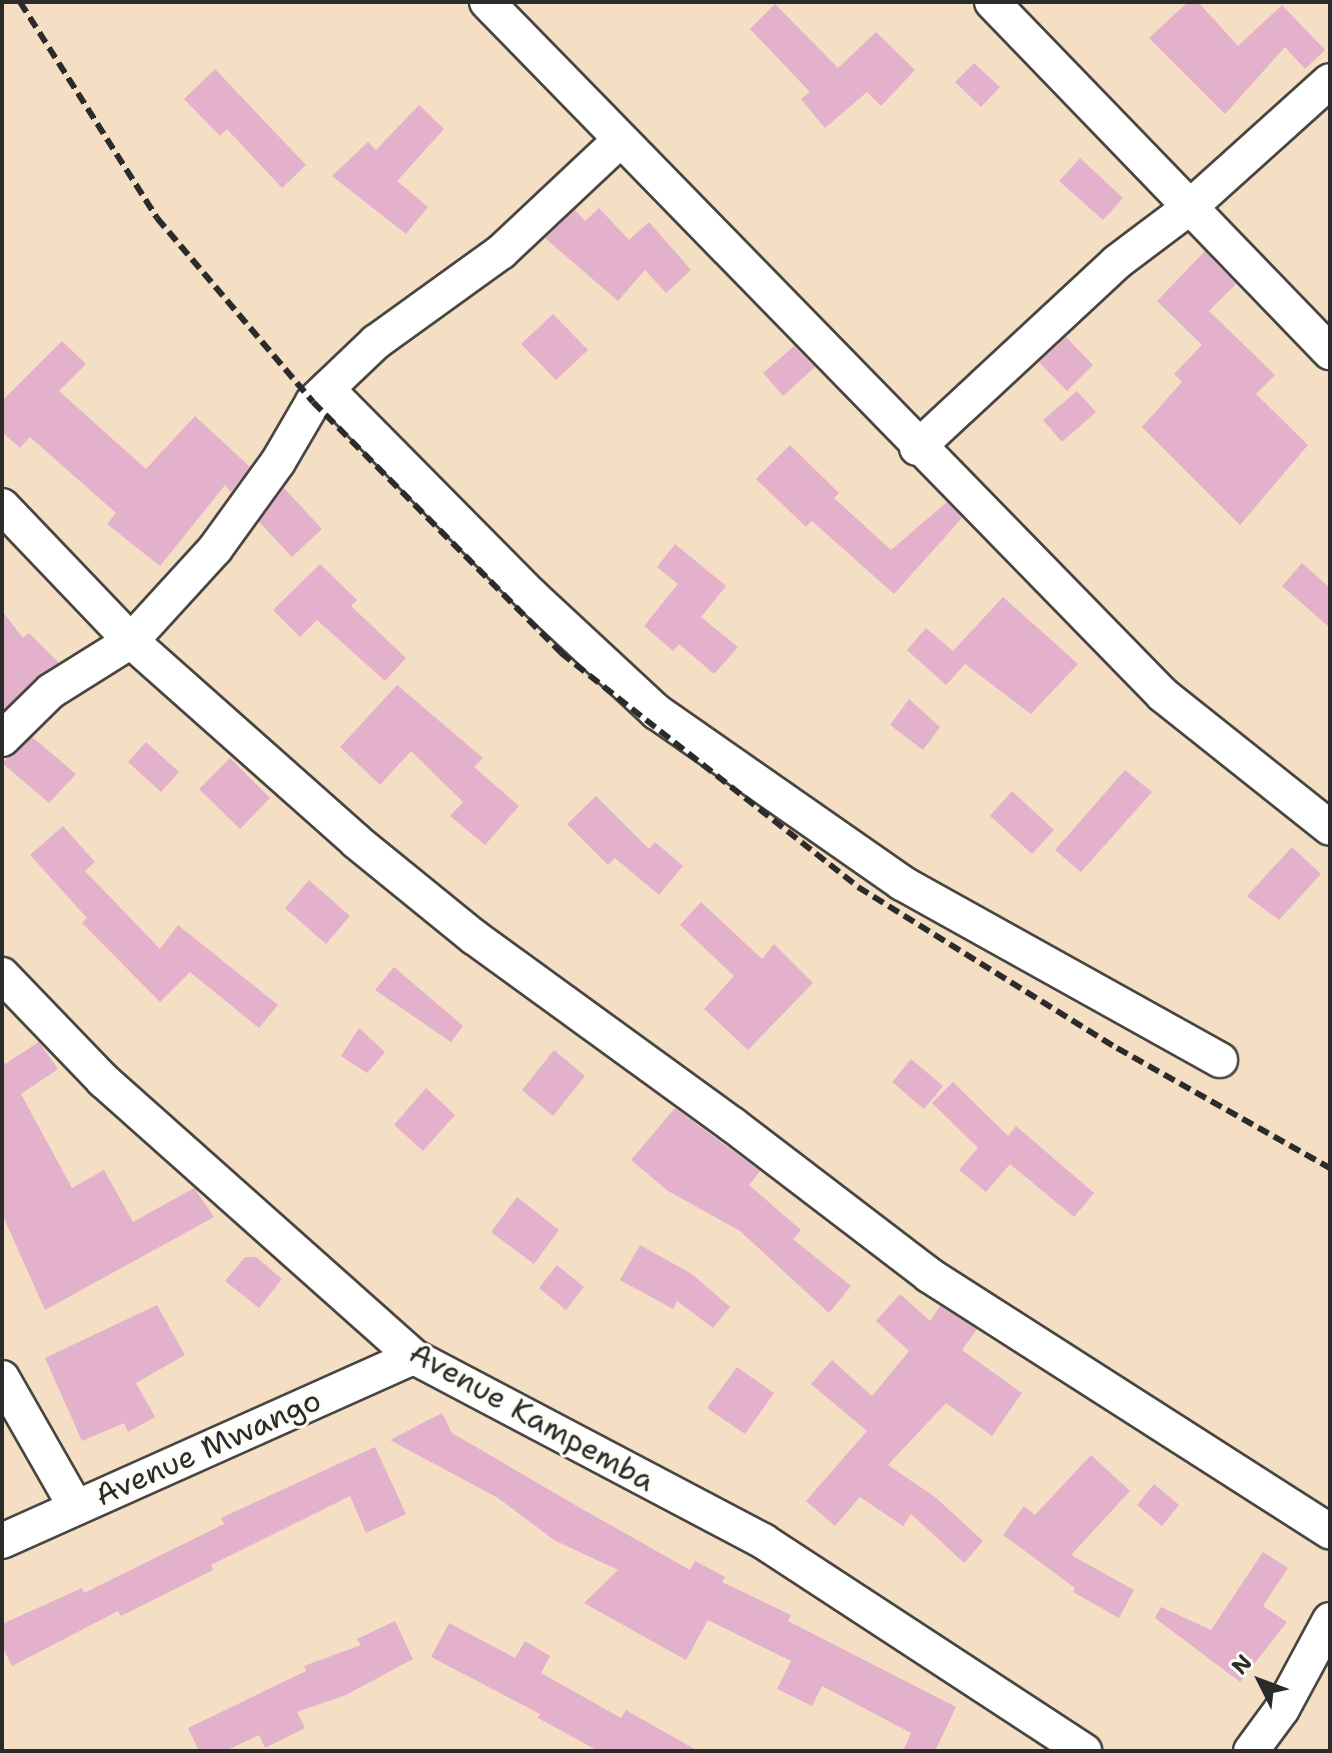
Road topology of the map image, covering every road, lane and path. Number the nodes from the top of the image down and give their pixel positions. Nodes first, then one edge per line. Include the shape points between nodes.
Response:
1 (487, 2) edge
2 (992, 2) edge
3 (1330, 81) edge
4 (619, 141) junction
5 (1190, 207) junction
6 (1330, 352) edge
7 (327, 389) junction
8 (917, 448) junction
9 (2, 506) edge
10 (131, 641) junction
11 (2, 739) edge
12 (1330, 828) edge
13 (2, 975) edge
14 (1220, 1060) dead end
15 (414, 1357) junction
16 (2, 1378) edge
17 (75, 1506) junction
18 (1330, 1531) edge
19 (2, 1541) edge
20 (1330, 1620) edge
21 (1084, 1751) edge
22 (1251, 1751) edge

1 - 4 street
2 - 5 street
3 - 5 street
4 - 7 street via 501,252 376,342
4 - 8 street via 680,197
5 - 6 street
5 - 8 street via 1117,262
7 - 10 street via 313,402 278,462 215,549
7 - 14 street via 532,596 657,712 902,883
8 - 12 street via 1163,695
9 - 10 street
10 - 11 street via 51,691
10 - 18 street via 357,842 474,937 929,1275
13 - 15 street, Avenue Kampemba via 103,1080
15 - 17 street, Avenue Mwango
15 - 21 street, Avenue Kampemba via 763,1541
16 - 17 street
17 - 19 street, Avenue Mwango
20 - 22 street via 1282,1709

